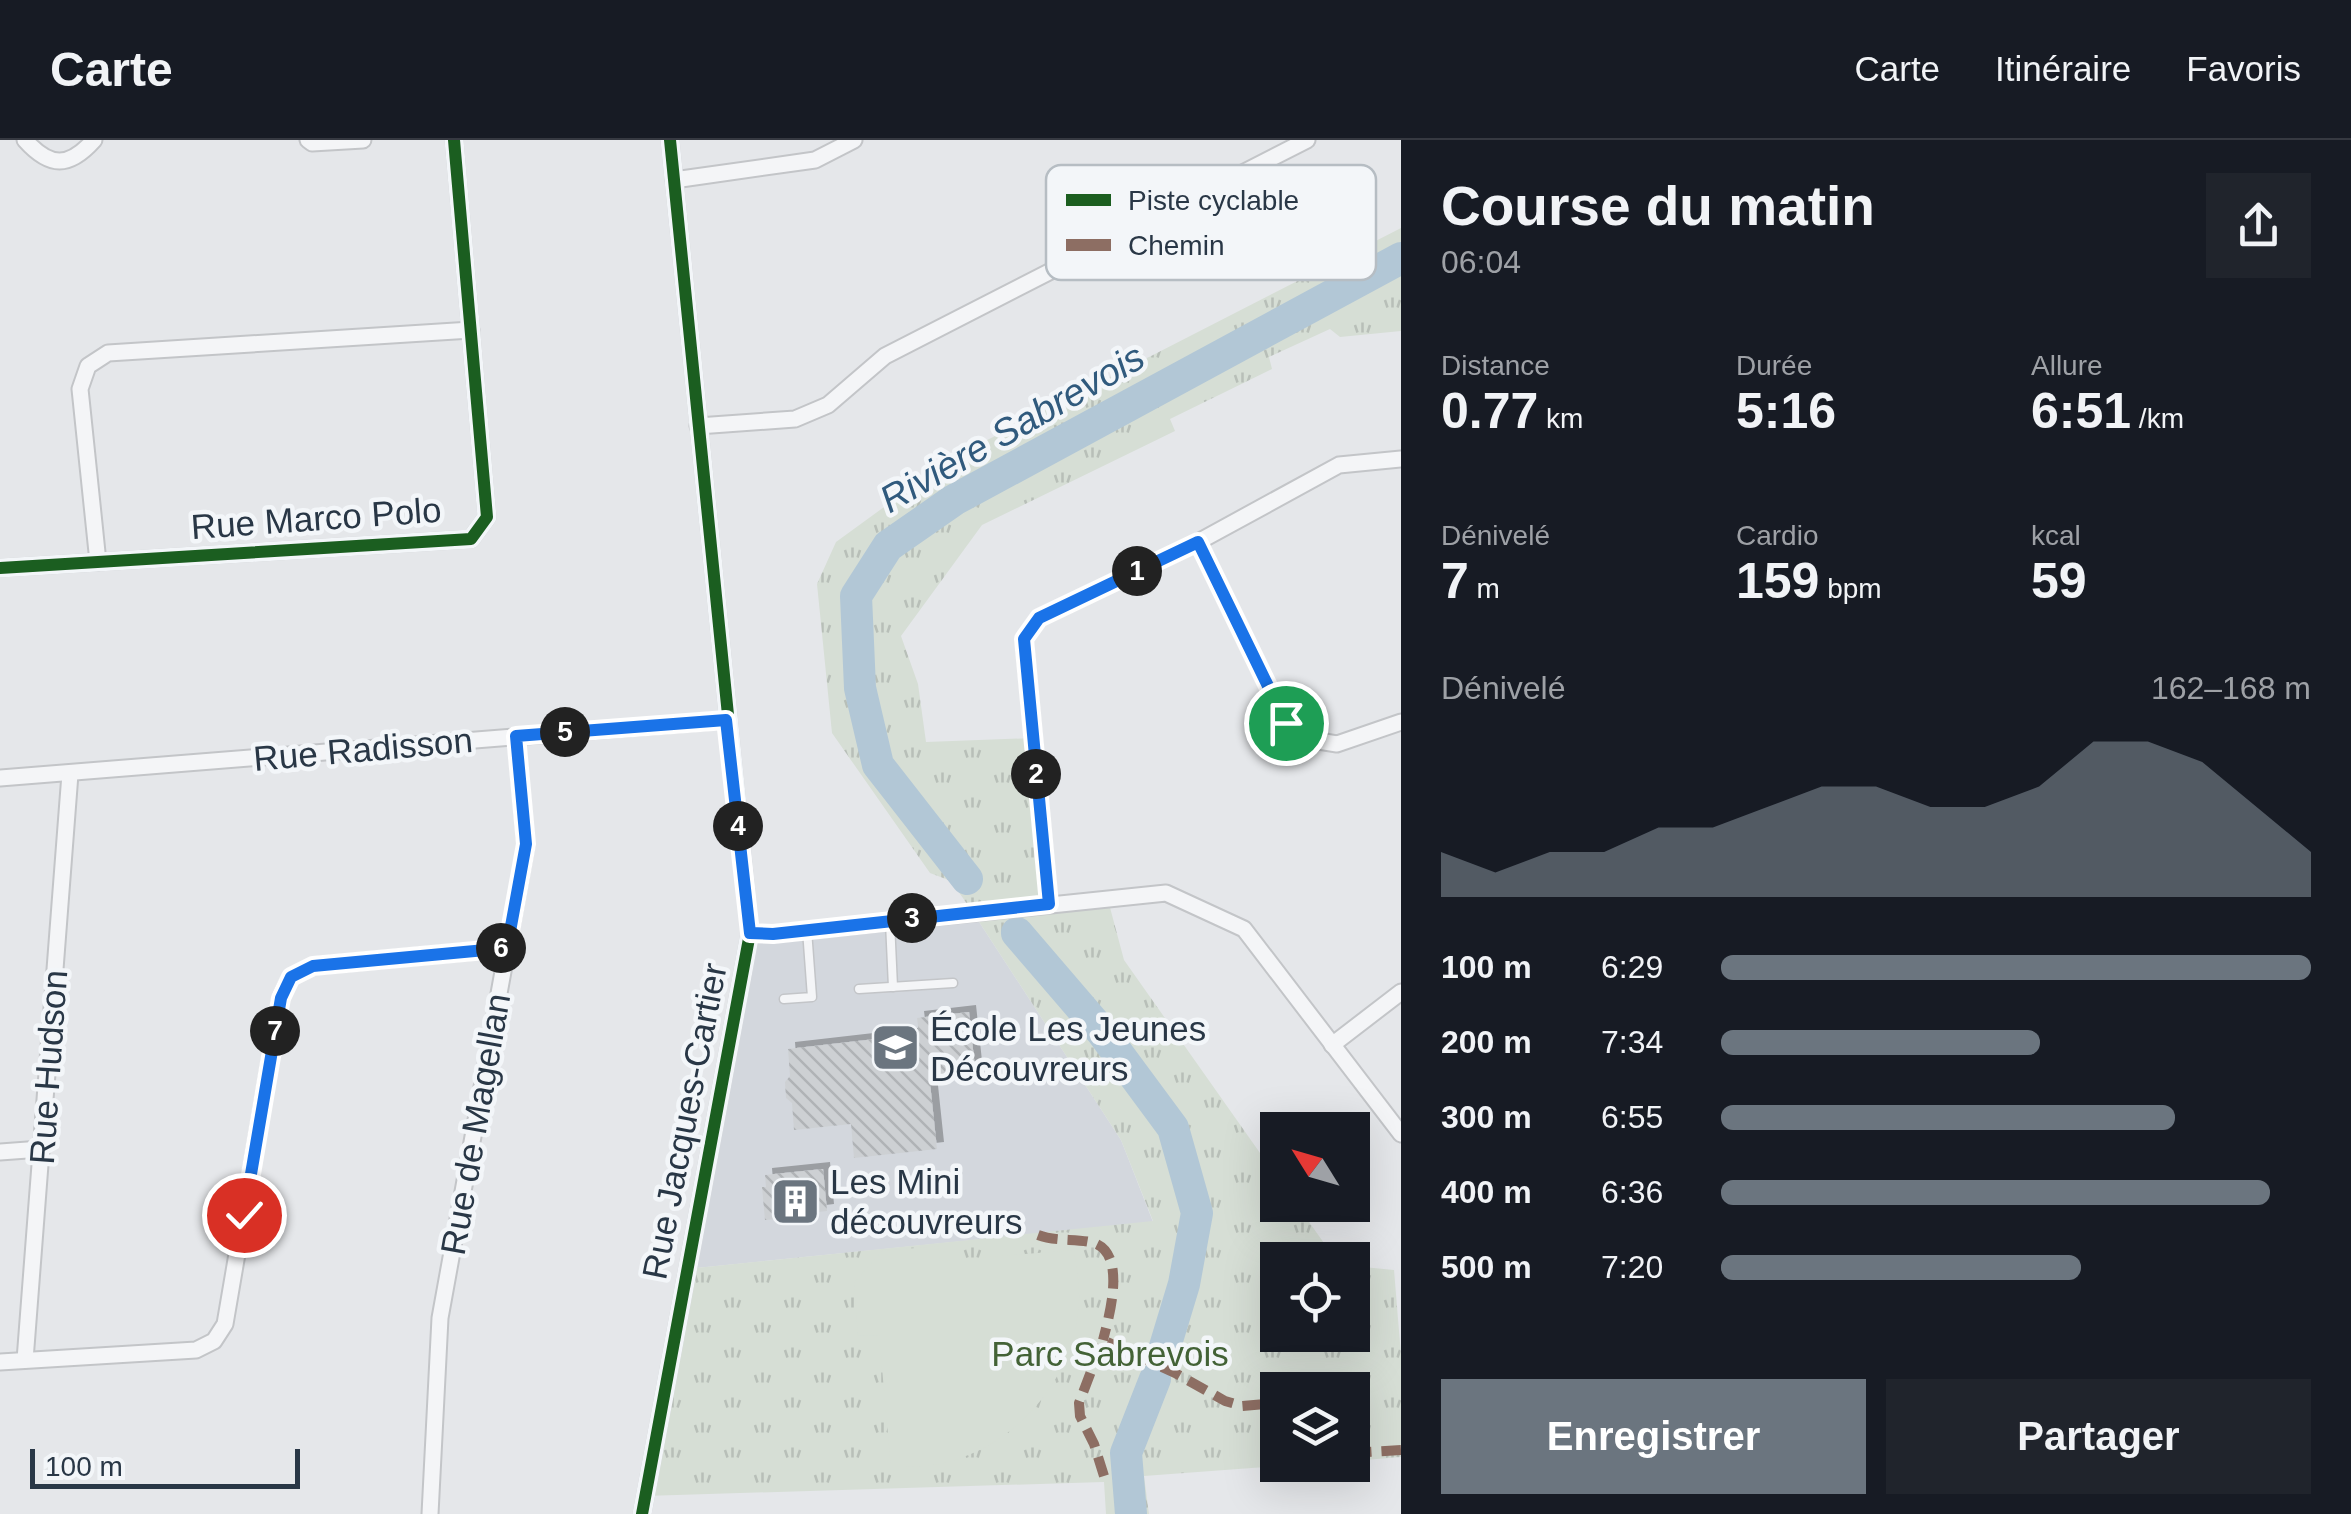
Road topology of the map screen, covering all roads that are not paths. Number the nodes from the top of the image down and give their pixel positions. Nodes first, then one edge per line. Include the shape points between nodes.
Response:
1 (25, 140) edge
2 (94, 140) edge
3 (308, 140) edge
4 (363, 140) edge
5 (454, 140) edge
6 (670, 140) edge
7 (854, 140) edge
8 (1307, 140) edge
9 (1258, 165) edge
10 (674, 180) junction
11 (1046, 274) edge
12 (470, 330) junction
13 (698, 426) junction
14 (1401, 459) edge
15 (1198, 542) junction
16 (98, 562) junction
17 (0, 568) edge
18 (726, 720) junction
19 (1401, 722) edge
20 (516, 736) junction
21 (70, 774) junction
22 (0, 778) edge
23 (1049, 904) junction
24 (890, 921) junction
25 (807, 930) junction
26 (750, 933) junction
27 (507, 948) junction
28 (953, 983) dead end
29 (894, 987) junction
30 (860, 989) dead end
31 (1401, 992) edge
32 (784, 1000) dead end
33 (1332, 1045) junction
34 (1401, 1134) edge
35 (42, 1149) junction
36 (0, 1152) edge
37 (25, 1360) junction
38 (0, 1362) edge
39 (430, 1514) edge
40 (642, 1514) edge

1 - 2 street via 42,158 63,162
3 - 4 street
5 - 12 street, Rue Marco Polo
6 - 10 street, Rue Jacques-Cartier
7 - 10 street via 814,160
8 - 9 street
10 - 13 street, Rue Jacques-Cartier
11 - 13 street via 885,356 828,405 795,419
12 - 16 street via 108,353 88,366 80,388
12 - 16 street, Rue Marco Polo via 487,517 471,538
13 - 18 street, Rue Jacques-Cartier
14 - 15 street via 1339,465
15 - 19 street via 1286,723 1306,738 1337,744
15 - 23 street via 1039,618 1024,639
16 - 17 street, Rue Marco Polo
18 - 20 street, Rue Radisson
18 - 26 street, Rue Jacques-Cartier
20 - 21 street, Rue Radisson
20 - 27 street, Rue de Magellan via 526,844
21 - 22 street, Rue Radisson
21 - 35 street, Rue Hudson
23 - 24 street
23 - 33 street via 1166,893 1244,929
24 - 25 street
24 - 29 lane
25 - 26 street
25 - 32 lane via 812,997
26 - 40 street, Rue Jacques-Cartier
27 - 37 street via 313,966 291,977 281,998 225,1324 214,1341 196,1350
27 - 39 street, Rue de Magellan via 440,1318
28 - 29 lane
29 - 30 lane
31 - 33 street
33 - 34 street
35 - 36 street
35 - 37 street, Rue Hudson
37 - 38 street

